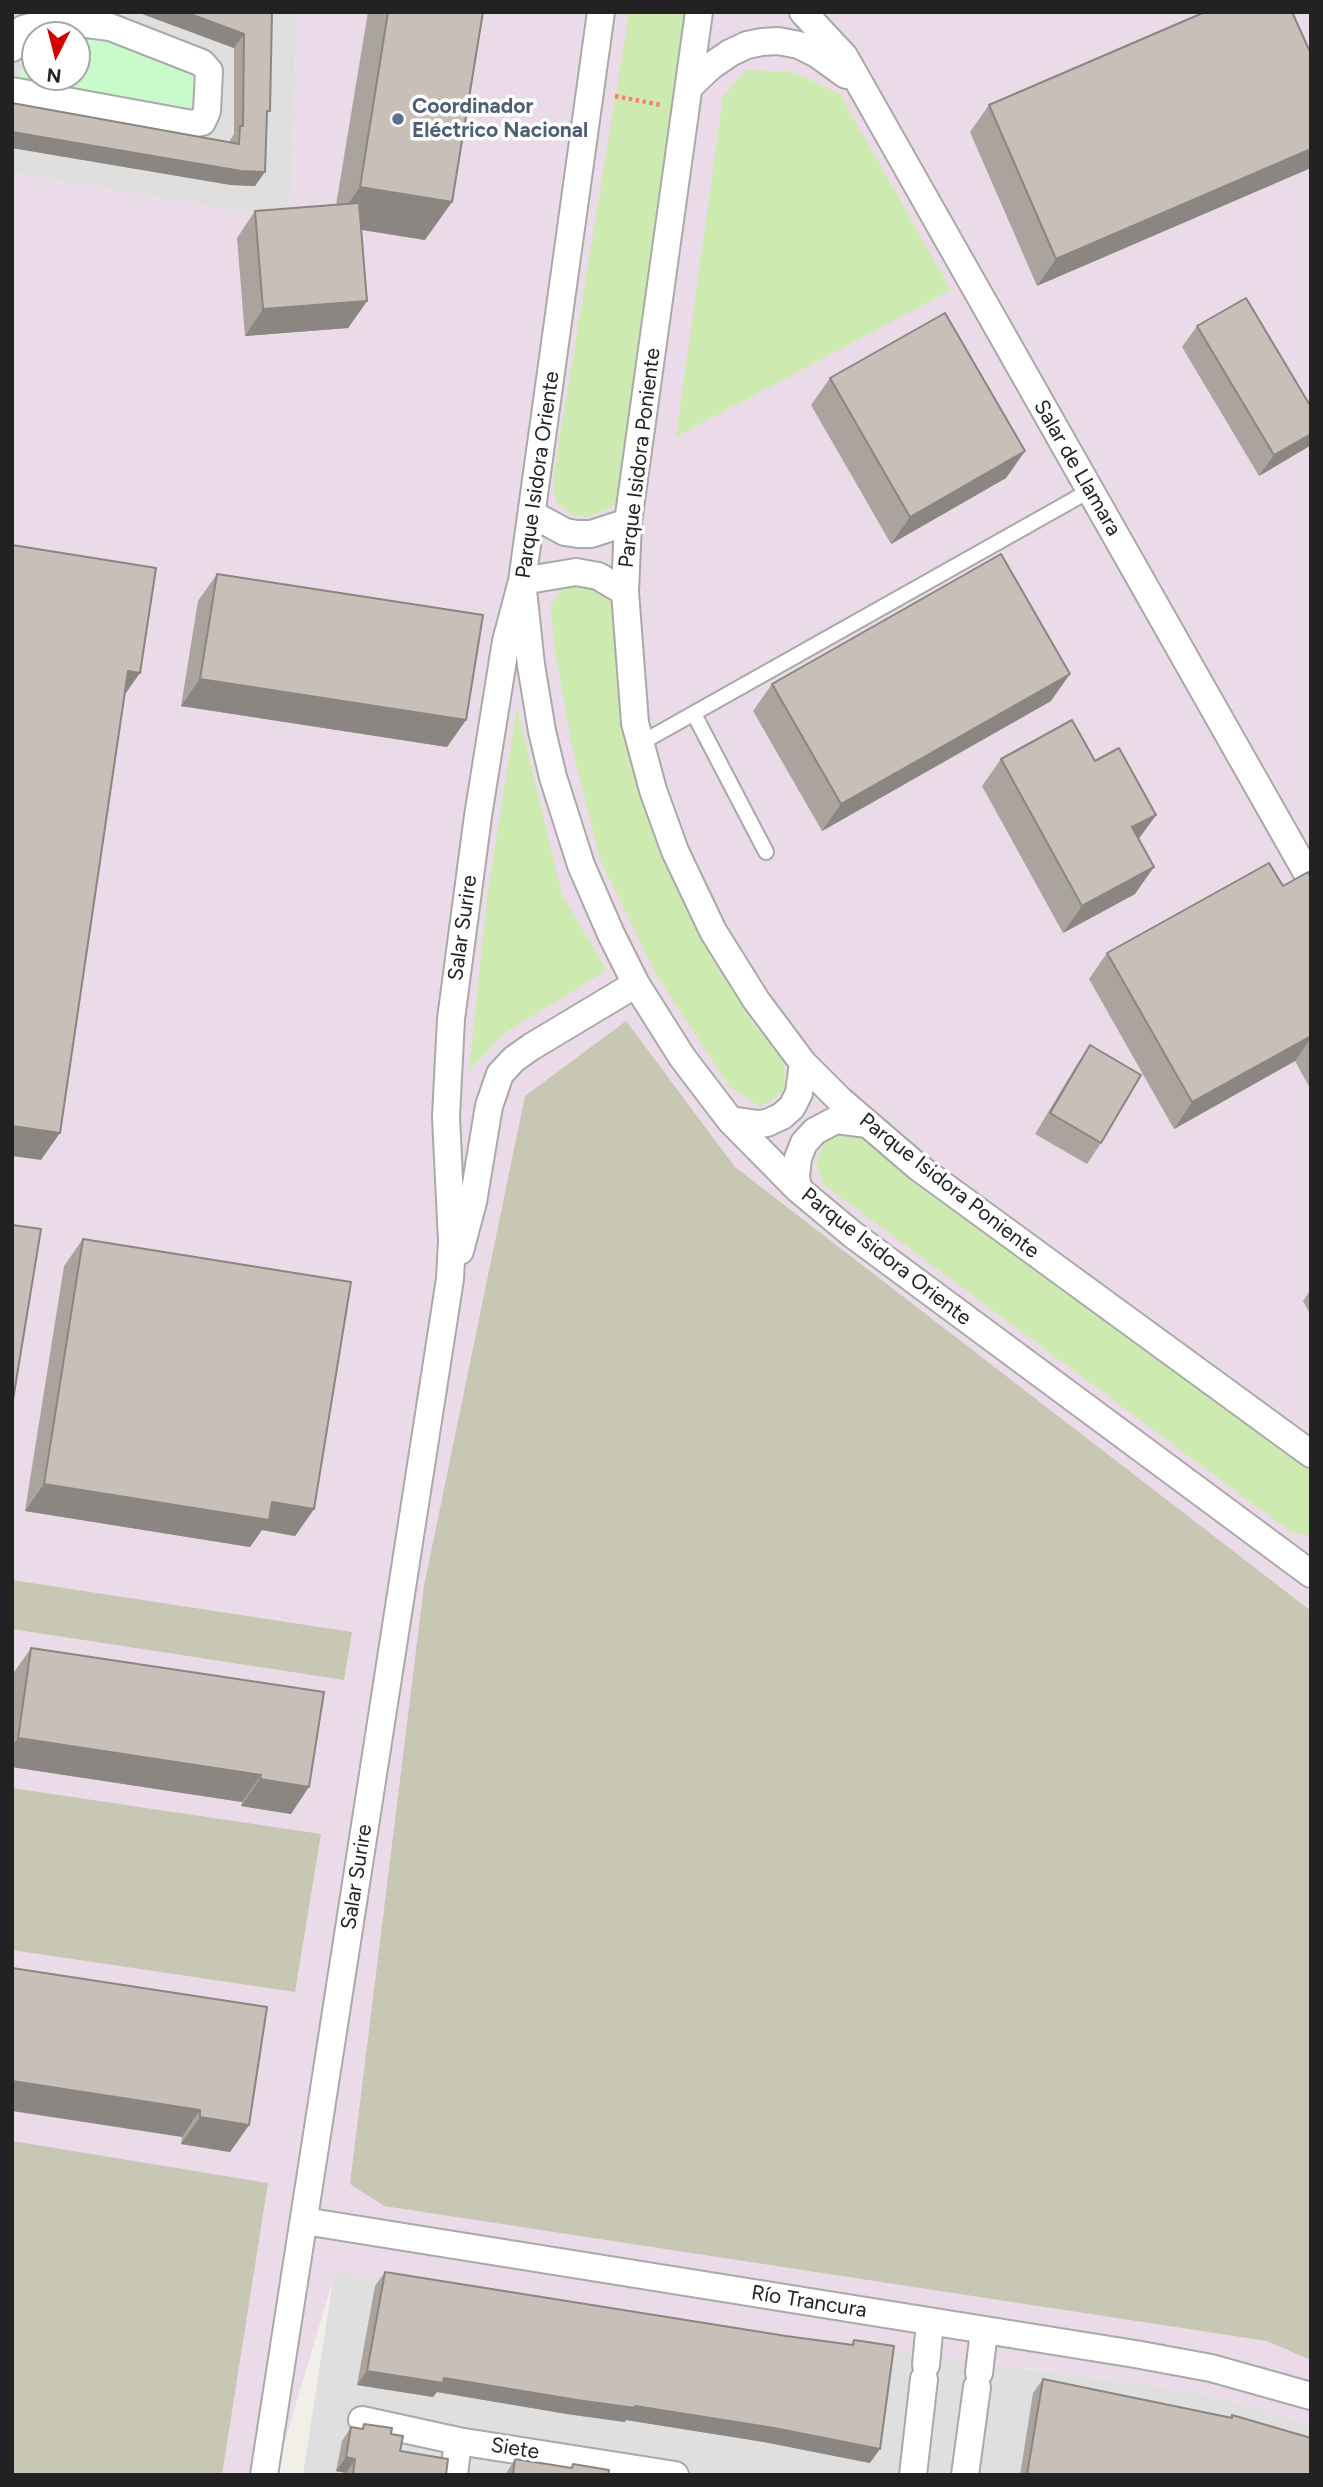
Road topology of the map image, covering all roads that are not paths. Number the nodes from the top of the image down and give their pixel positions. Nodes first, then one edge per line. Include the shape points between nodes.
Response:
1 (601, 12) edge
2 (699, 12) edge
3 (803, 12) edge
4 (831, 12) edge
5 (16, 32) edge
6 (844, 56) junction
7 (858, 84) junction
8 (12, 91) edge
9 (688, 99) junction
10 (1089, 491) junction
11 (532, 514) junction
12 (628, 522) junction
13 (522, 581) junction
14 (625, 592) junction
15 (694, 714) junction
16 (641, 743) junction
17 (766, 852) dead end
18 (1311, 880) edge
19 (636, 984) junction
20 (803, 1062) junction
21 (730, 1120) junction
22 (867, 1124) junction
23 (798, 1189) junction
24 (450, 1279) junction
25 (1311, 1454) edge
26 (1283, 1553) junction
27 (1311, 1556) edge
28 (1311, 1574) edge
29 (304, 2221) junction
30 (930, 2322) junction
31 (984, 2330) junction
32 (1311, 2396) edge
33 (362, 2420) dead end
34 (458, 2441) junction
35 (613, 2470) edge
36 (264, 2475) edge
37 (454, 2475) edge
38 (675, 2475) edge
39 (913, 2475) edge
40 (965, 2475) edge

1 - 11 street, Parque Isidora Oriente
2 - 9 street, Parque Isidora Poniente
3 - 6 street, Salar de Llamara
4 - 6 street, Salar de Llamara via 840,27
5 - 8 street via 56,20 110,27 202,63 209,71 207,111 202,122 192,124
6 - 7 street, Salar de Llamara
7 - 9 street via 817,54 778,41 747,45 730,53 711,66
7 - 10 street, Salar de Llamara
9 - 12 street, Parque Isidora Poniente
10 - 15 lane
10 - 18 street, Salar de Llamara
11 - 12 street via 578,534
11 - 13 street, Parque Isidora Oriente
12 - 14 street, Parque Isidora Poniente
13 - 14 street via 576,572 598,576
13 - 19 street, Parque Isidora Oriente via 531,665 553,777 581,865
13 - 24 street, Salar Surire via 495,706 451,1019 446,1117
14 - 16 street, Parque Isidora Poniente via 635,723
15 - 16 lane
15 - 17 lane
16 - 20 street, Parque Isidora Poniente via 653,790 697,900 731,962
19 - 21 street, Parque Isidora Oriente via 681,1057
19 - 24 street, Salar Surire via 531,1047 500,1074 489,1106 467,1226
20 - 21 street via 799,1093 782,1116 758,1124
20 - 22 street, Parque Isidora Poniente
21 - 23 street, Parque Isidora Oriente
22 - 23 street via 836,1120 815,1131 798,1158
22 - 25 street, Parque Isidora Poniente via 918,1167
23 - 26 street, Parque Isidora Oriente via 852,1234
24 - 29 street, Salar Surire
26 - 27 street
26 - 28 street, Parque Isidora Oriente
29 - 30 street, Río Trancura
29 - 36 street, Salar Surire
30 - 31 street, Río Trancura
30 - 39 street
31 - 32 street, Río Trancura via 1198,2365
31 - 40 street
33 - 34 street, Siete
34 - 35 street, Siete
34 - 37 street
35 - 38 street, Siete

